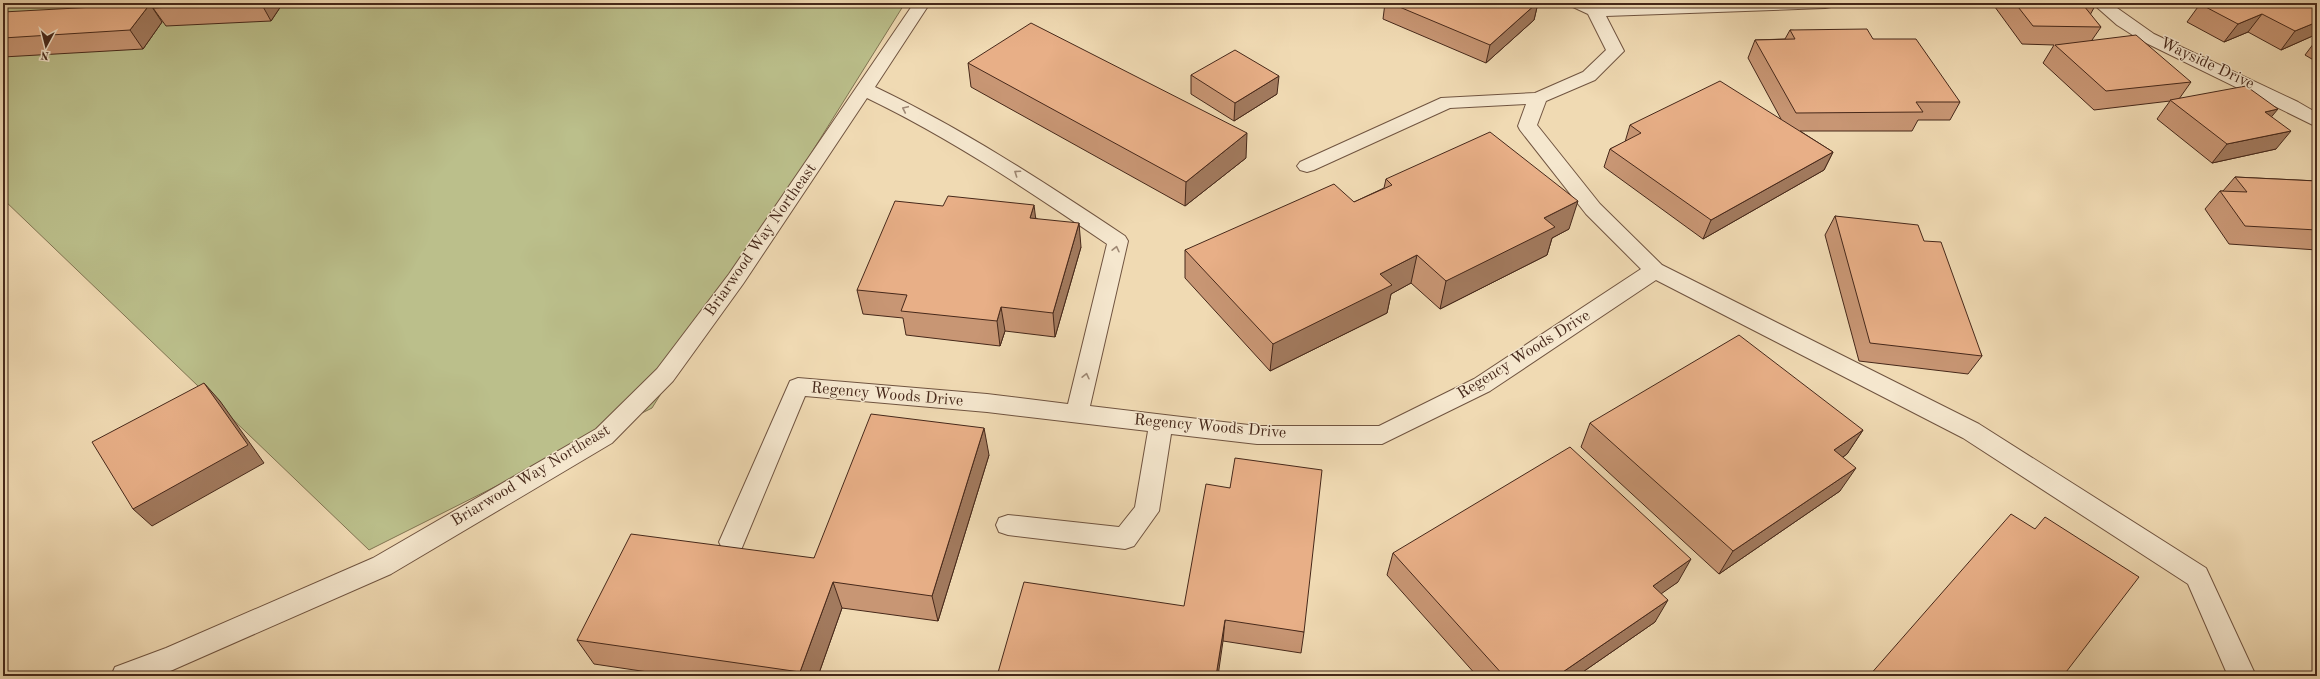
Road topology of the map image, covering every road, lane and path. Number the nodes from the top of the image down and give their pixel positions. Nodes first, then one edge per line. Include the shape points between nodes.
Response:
1 (922, 3) edge
2 (1825, 3) edge
3 (2100, 3) edge
4 (1587, 7) edge
5 (864, 89) junction
6 (1538, 98) junction
7 (2317, 121) edge
8 (1307, 166) dead end
9 (1655, 270) junction
10 (1077, 414) junction
11 (1161, 424) junction
12 (1008, 525) dead end
13 (732, 542) dead end
14 (125, 676) edge
15 (2242, 676) edge

1 - 5 street, Briarwood Way Northeast
2 - 4 street
3 - 7 street, Wayside Drive via 2111,13 2155,40 2260,89
4 - 6 street via 1615,51 1589,76
10 -> 5 street via 1118,241 1011,169 922,117
5 - 14 street, Briarwood Way Northeast via 736,279 665,375 604,436 382,566 174,658
6 - 8 street via 1447,102
6 - 9 street via 1527,126 1593,209
9 - 11 street, Regency Woods Drive via 1482,385 1382,435 1257,435
9 - 15 street via 1972,431 2196,576
10 - 11 street, Regency Woods Drive
10 - 13 street, Regency Woods Drive via 987,403 798,387
11 - 12 street via 1147,511 1125,538

